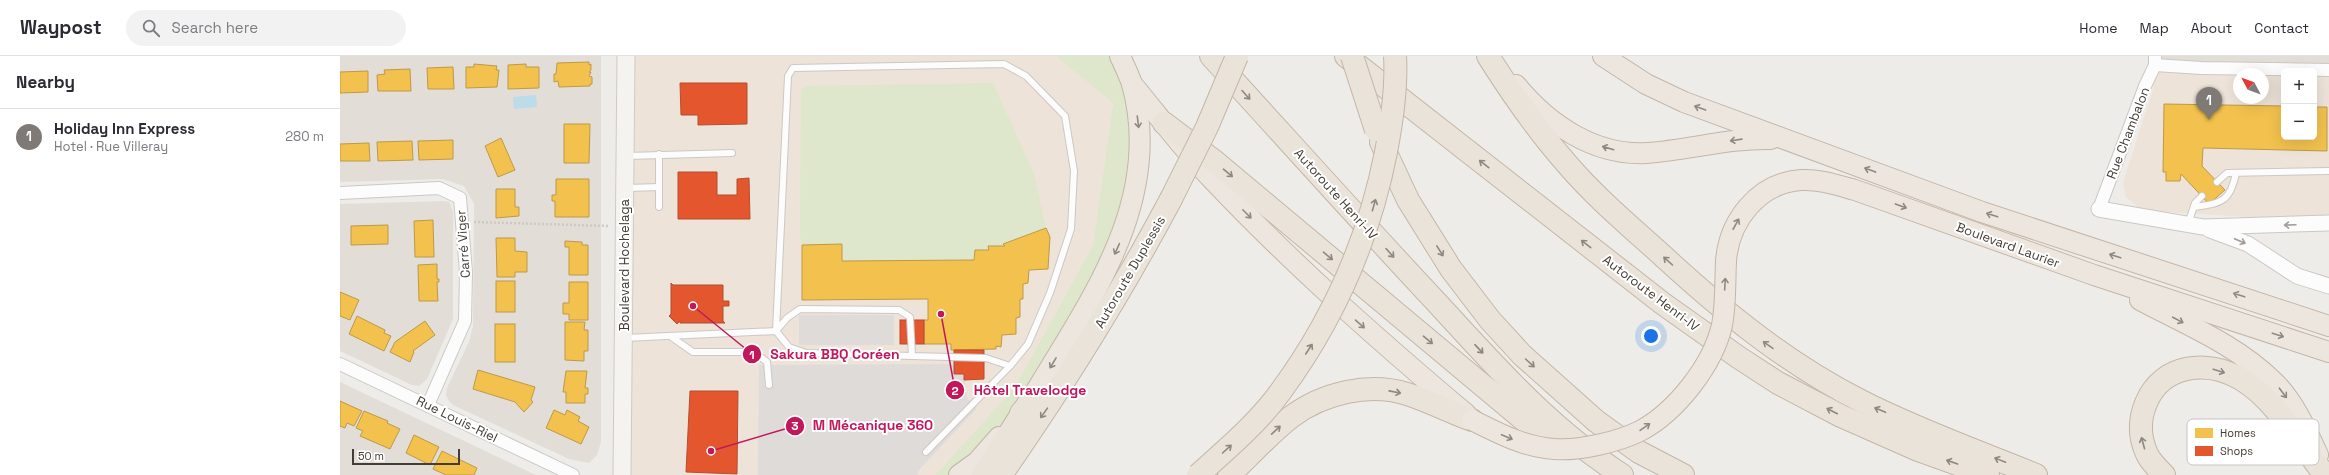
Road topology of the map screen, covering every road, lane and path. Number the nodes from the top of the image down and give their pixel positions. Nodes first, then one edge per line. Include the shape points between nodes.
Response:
1 (626, 56) edge
2 (1120, 56) edge
3 (1211, 56) edge
4 (1237, 56) edge
5 (1346, 56) edge
6 (1352, 56) edge
7 (1395, 56) edge
8 (1488, 56) edge
9 (1498, 56) edge
10 (1603, 56) edge
11 (2155, 61) edge
12 (2329, 70) edge
13 (1132, 84) junction
14 (1164, 123) junction
15 (659, 154) junction
16 (732, 154) dead end
17 (1829, 155) junction
18 (625, 156) junction
19 (2329, 171) edge
20 (2236, 173) junction
21 (2217, 182) dead end
22 (659, 187) junction
23 (624, 188) junction
24 (340, 193) edge
25 (2202, 196) dead end
26 (659, 207) dead end
27 (2194, 207) junction
28 (2099, 209) joint
29 (463, 222) junction
30 (2329, 223) edge
31 (624, 226) junction
32 (2188, 226) junction
33 (2203, 227) junction
34 (2094, 275) junction
35 (2329, 286) edge
36 (2270, 305) junction
37 (2329, 312) edge
38 (2329, 326) edge
39 (776, 331) junction
40 (670, 336) junction
41 (623, 338) junction
42 (2329, 352) edge
43 (912, 356) junction
44 (340, 364) edge
45 (1010, 366) junction
46 (769, 385) dead end
47 (1030, 401) junction
48 (428, 405) junction
49 (2282, 419) edge
50 (2299, 419) edge
51 (1472, 420) junction
52 (926, 452) dead end
53 (2319, 458) edge
54 (2318, 465) edge
55 (1234, 471) edge
56 (573, 475) edge
57 (622, 475) edge
58 (959, 475) edge
59 (983, 475) edge
60 (1001, 475) edge
61 (1198, 475) edge
62 (1598, 475) edge
63 (1622, 475) edge
64 (1683, 475) edge
65 (1988, 475) edge
66 (2036, 475) edge
67 (2164, 475) edge
68 (2326, 475) edge

1 - 18 main road, Boulevard Hochelaga
2 - 13 highway
3 -> 63 highway, Autoroute Henri-IV via 1503,374 1556,427 1595,458
4 -> 60 highway, Autoroute Duplessis, bridge via 1207,127 1113,304 1054,398
65 -> 5 highway, Autoroute Henri-IV via 1918,450 1841,416 1778,383 1738,357 1662,303
6 -> 64 highway, bridge via 1376,130 1408,200 1451,269 1490,320 1522,355 1596,420 1639,452
61 -> 7 highway, bridge via 1256,421 1281,391 1315,339 1346,281 1367,227 1378,188 1394,100
66 -> 8 highway via 1864,403 1805,370 1764,342 1705,294 1568,166 1513,97
17 -> 9 highway via 1773,139 1748,138 1646,153 1616,150 1589,142 1563,129 1539,111 1517,86
17 -> 10 highway via 1684,102 1646,84
11 - 12 street via 2201,68
11 - 28 street, Rue Chambalon
13 - 14 highway, Boulevard Laurier
13 -> 47 highway via 1139,135 1130,214 1106,273
14 -> 51 highway, Boulevard Laurier via 1209,176 1273,241 1356,321
14 -> 62 highway, bridge via 1213,160 1530,425
15 - 16 lane
15 - 18 lane
15 - 22 lane
36 -> 17 highway, Boulevard Laurier via 1982,212
18 - 23 main road, Boulevard Hochelaga
19 - 20 lane
20 - 21 lane via 2227,174
20 - 27 lane via 2228,195 2219,203
22 - 23 lane
22 - 26 lane
23 - 31 main road, Boulevard Hochelaga
24 - 29 street, Carré Viger via 439,188 460,198
25 - 27 lane
27 - 32 lane
28 - 32 street
29 - 31 path
29 - 48 street, Carré Viger via 465,321
30 -> 33 street
31 - 41 main road, Boulevard Hochelaga
32 - 33 street
33 -> 35 street via 2248,244 2297,276
34 -> 42 highway, Boulevard Laurier
34 -> 50 highway via 2226,346 2260,369 2286,397
51 -> 34 highway, Boulevard Laurier, bridge via 1522,443 1554,449 1577,448 1606,442 1640,431 1666,413 1691,388 1709,358 1722,324 1727,247 1735,224 1750,204 1782,183 1818,181 1855,190
36 - 37 highway
36 - 38 highway, Boulevard Laurier
39 - 40 lane
39 - 43 lane via 789,347 806,354
39 - 43 lane via 787,318 800,309 899,310 910,317
39 - 45 lane via 785,102 788,76 793,68 1004,64 1026,76 1065,116 1074,171 1071,229 1050,293 1028,344
40 - 41 lane
40 - 46 lane via 693,352 754,352 767,362
41 - 57 main road, Boulevard Hochelaga
43 - 45 lane via 986,358
44 - 48 street, Rue Louis-Riel
45 - 52 lane
47 - 58 highway via 977,462
47 - 59 highway
48 - 56 street, Rue Louis-Riel
67 -> 49 highway via 2144,448 2141,434 2142,414 2149,395 2157,384 2171,373 2201,366 2240,379 2258,392
55 -> 51 highway via 1292,416 1331,396 1364,389 1382,389 1406,394
53 -> 68 highway
54 -> 68 highway

